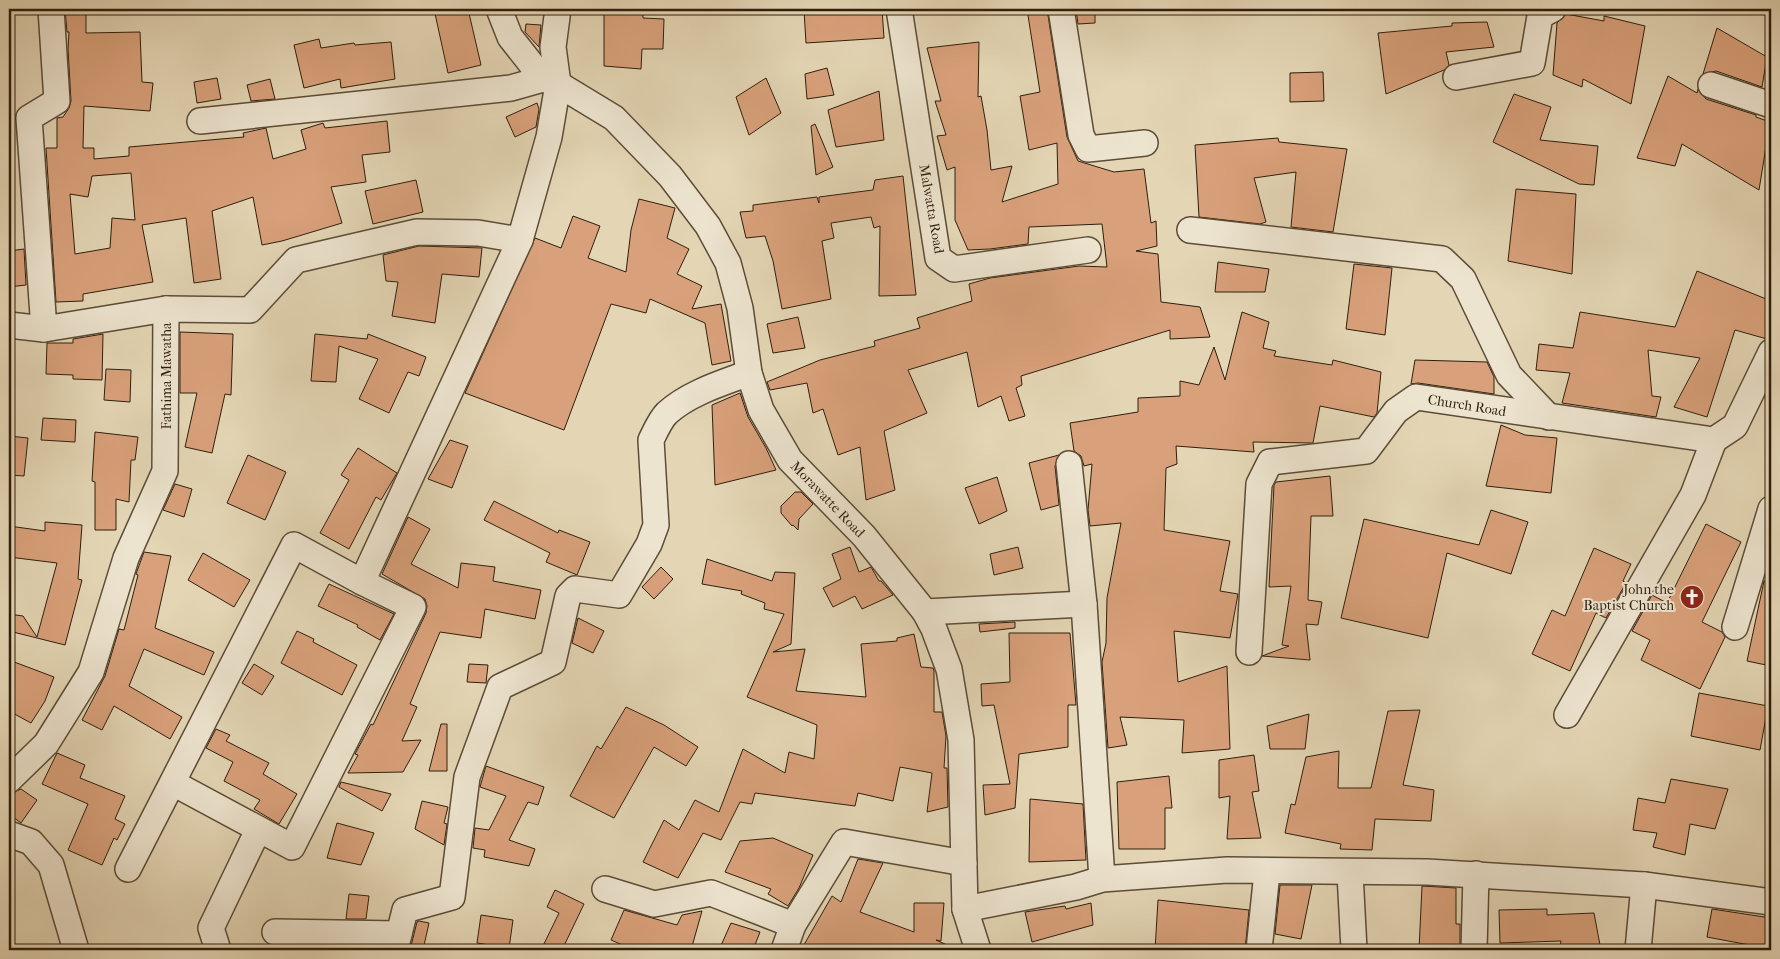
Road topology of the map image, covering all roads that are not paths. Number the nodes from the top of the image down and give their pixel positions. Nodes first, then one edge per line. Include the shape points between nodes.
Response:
1 (52, 9) edge
2 (498, 9) edge
3 (558, 9) edge
4 (899, 9) edge
5 (1061, 9) edge
6 (1552, 9) edge
7 (1456, 77) dead end
8 (551, 81) junction
9 (1711, 86) dead end
10 (1771, 105) edge
11 (200, 121) dead end
12 (1145, 143) dead end
13 (1190, 230) dead end
14 (520, 240) junction
15 (1088, 250) dead end
16 (166, 309) junction
17 (9, 325) edge
18 (44, 330) junction
19 (1771, 352) edge
20 (749, 373) junction
21 (1549, 417) junction
22 (1714, 440) junction
23 (1069, 464) dead end
24 (1771, 509) edge
25 (362, 582) junction
26 (1084, 604) junction
27 (925, 612) junction
28 (1735, 627) dead end
29 (1248, 652) dead end
30 (1567, 715) dead end
31 (9, 780) edge
32 (173, 783) junction
33 (258, 830) junction
34 (9, 834) edge
35 (964, 863) junction
36 (128, 869) dead end
37 (1267, 872) junction
38 (1350, 873) junction
39 (1476, 874) junction
40 (1102, 879) junction
41 (1644, 885) junction
42 (606, 888) dead end
43 (1771, 902) edge
44 (965, 909) junction
45 (793, 926) junction
46 (275, 932) dead end
47 (397, 942) edge
48 (76, 950) edge
49 (218, 950) edge
50 (784, 950) edge
51 (978, 950) edge
52 (1259, 950) edge
53 (1354, 950) edge
54 (1474, 950) edge
55 (1638, 950) edge

1 - 18 street via 57,101 29,118
2 - 8 street, Morawatte Road via 510,37
3 - 8 street
4 - 15 street, Malwatta Road via 938,258 954,269
5 - 12 street via 1081,135 1088,149
6 - 7 street via 1540,16 1532,63
8 - 11 street
8 - 14 street via 549,138
8 - 20 street, Morawatte Road via 614,118 670,176 708,226 728,263 740,308
9 - 10 street
13 - 21 street via 1442,259 1463,279 1509,375
14 - 16 street, Fathima Mawatha via 478,233 417,232 296,260 250,310
14 - 25 street
16 - 18 street
16 - 31 street, Fathima Mawatha via 166,471 126,558 91,672 46,744
17 - 18 street
19 - 22 street via 1735,426
20 - 27 street, Morawatte Road via 762,410 790,460 864,536
20 - 47 street via 700,392 666,414 656,430 651,440 656,526 649,544 619,595 575,589 568,596 553,662 500,687 467,777 452,897 405,910
21 - 22 street, Church Road
21 - 29 street, Church Road via 1416,397 1396,411 1366,451 1270,462 1259,484
22 - 30 street via 1693,496
23 - 26 street
24 - 28 street
25 - 32 street via 294,545
25 - 33 street via 413,607 292,847
26 - 27 street
26 - 40 street
27 - 35 street, Morawatte Road via 949,669 961,740
32 - 33 street
32 - 36 street
33 - 49 street via 211,928
34 - 48 street via 31,842 52,865
35 - 44 street, Morawatte Road
35 - 45 street via 844,842
37 - 38 street
37 - 40 street via 1227,870
37 - 52 street
38 - 39 street
38 - 53 street
39 - 41 street
39 - 54 street
40 - 44 street
41 - 43 street
41 - 55 street
42 - 45 street via 654,904 710,893
44 - 51 street, Morawatte Road
45 - 50 street
46 - 47 street

